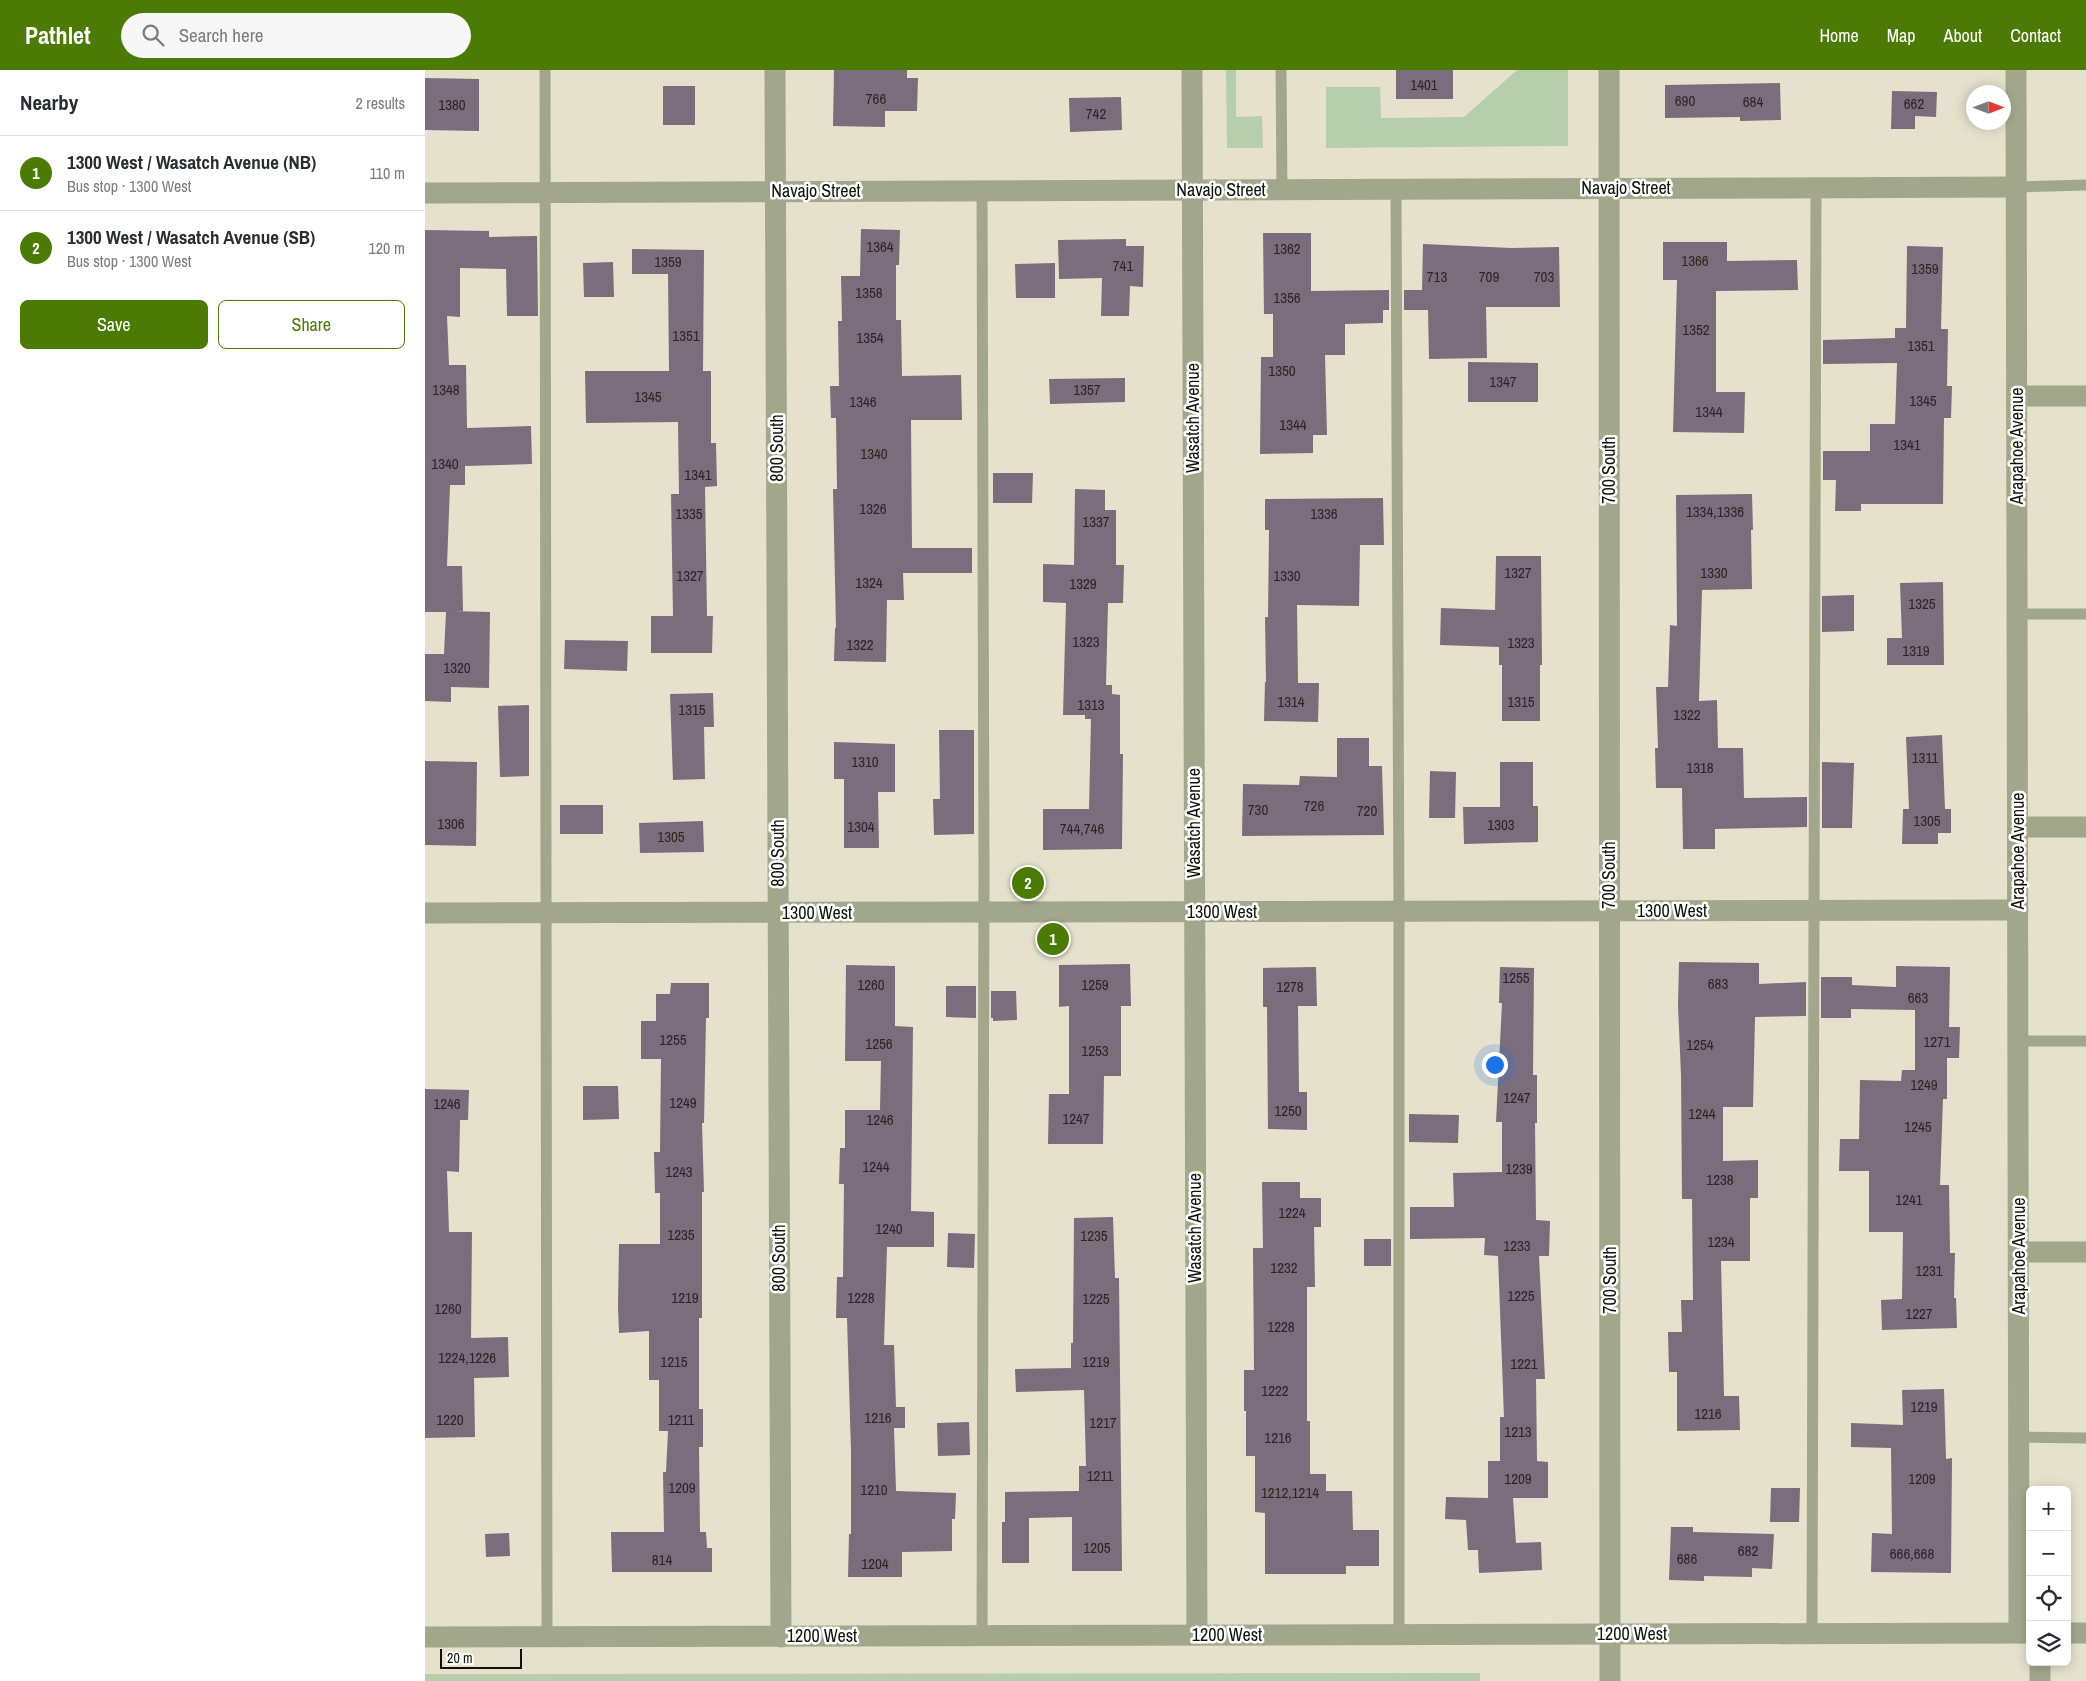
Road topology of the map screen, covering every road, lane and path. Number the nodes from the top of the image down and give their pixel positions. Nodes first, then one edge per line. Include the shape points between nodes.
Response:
1 (545, 70) edge
2 (775, 70) edge
3 (1192, 70) edge
4 (1281, 70) edge
5 (1609, 70) edge
6 (2016, 70) edge
7 (2086, 186) edge
8 (1816, 187) junction
9 (2016, 187) junction
10 (1609, 188) junction
11 (1282, 189) junction
12 (1396, 189) junction
13 (982, 190) junction
14 (1192, 190) junction
15 (776, 191) junction
16 (545, 192) junction
17 (425, 193) edge
18 (2017, 396) junction
19 (2086, 396) edge
20 (2018, 614) junction
21 (2086, 614) edge
22 (2018, 827) junction
23 (2086, 827) edge
24 (2018, 910) junction
25 (1609, 911) junction
26 (1814, 911) junction
27 (984, 912) junction
28 (1194, 912) junction
29 (1399, 912) junction
30 (425, 913) edge
31 (547, 913) junction
32 (778, 913) junction
33 (2019, 1041) junction
34 (2086, 1041) edge
35 (2019, 1252) junction
36 (2086, 1252) edge
37 (2019, 1437) junction
38 (2086, 1438) edge
39 (1812, 1633) junction
40 (2024, 1633) edge
41 (2071, 1633) edge
42 (2086, 1633) edge
43 (1399, 1634) junction
44 (1610, 1634) junction
45 (1197, 1635) junction
46 (781, 1636) junction
47 (983, 1636) junction
48 (547, 1637) junction
49 (425, 1638) edge
50 (2040, 1666) edge
51 (1610, 1681) edge
52 (2040, 1681) edge

1 - 16 lane
2 - 15 street, 800 South
3 - 14 street, Wasatch Avenue
4 - 11 lane
5 - 10 street, 700 South
6 - 9 street, Arapahoe Avenue
7 - 9 lane
8 - 9 street, Navajo Street
8 - 10 street, Navajo Street
8 - 26 lane
9 - 18 street, Arapahoe Avenue
10 - 12 street, Navajo Street
10 - 25 street, 700 South
11 - 12 street, Navajo Street
11 - 14 street, Navajo Street
12 - 29 lane
13 - 14 street, Navajo Street
13 - 15 street, Navajo Street
13 - 27 lane
14 - 28 street, Wasatch Avenue
15 - 16 street, Navajo Street
15 - 32 street, 800 South
16 - 17 street, Navajo Street
16 - 31 lane
18 - 19 street
18 - 20 street, Arapahoe Avenue
20 - 21 lane
20 - 22 street, Arapahoe Avenue
22 - 23 street
22 - 24 street, Arapahoe Avenue
24 - 26 street, 1300 West
24 - 33 street, Arapahoe Avenue
25 - 26 street, 1300 West
25 - 29 street, 1300 West
25 - 44 street, 700 South
26 - 39 lane
27 - 28 street, 1300 West
27 - 32 street, 1300 West
27 - 47 lane
28 - 29 street, 1300 West
28 - 45 street, Wasatch Avenue
29 - 43 lane
30 - 31 street, 1300 West
31 - 32 street, 1300 West
31 - 48 lane
32 - 46 street, 800 South
33 - 34 lane
33 - 35 street, Arapahoe Avenue
35 - 36 street
35 - 37 street, Arapahoe Avenue
37 - 38 lane
37 - 40 street, Arapahoe Avenue
39 - 40 street, 1200 West
39 - 44 street, 1200 West
41 - 42 street
43 - 44 street, 1200 West
43 - 45 street, 1200 West
44 - 51 street, 700 South
45 - 47 street, 1200 West
46 - 47 street, 1200 West
46 - 48 street, 1200 West
48 - 49 street, 1200 West
50 - 52 street

